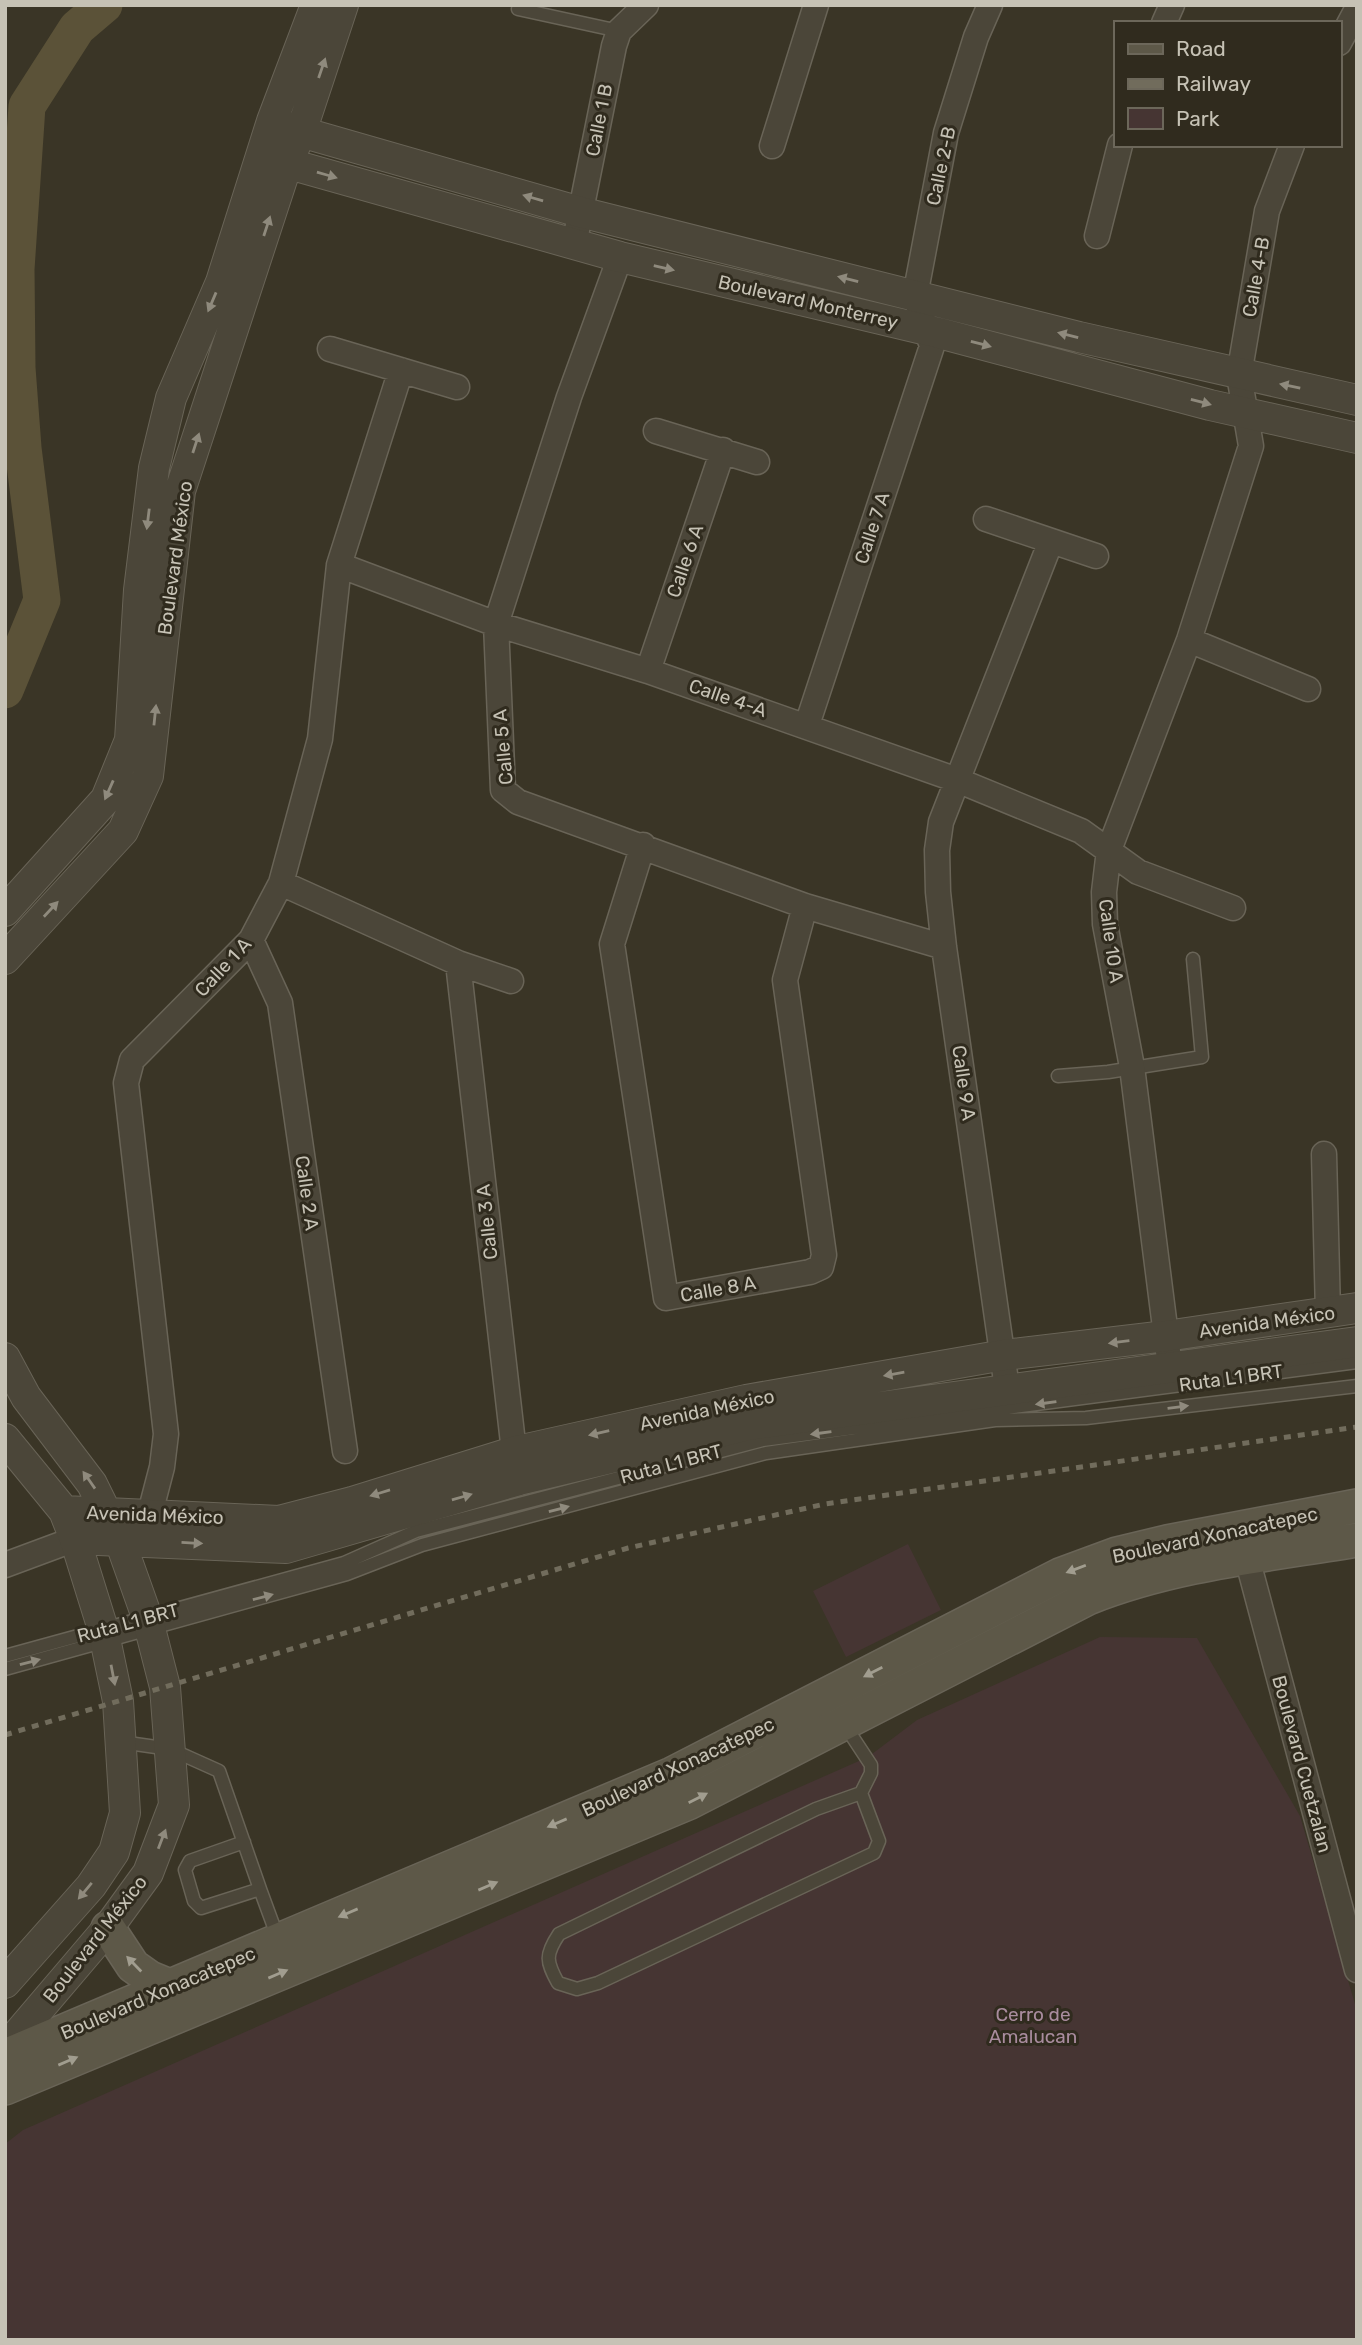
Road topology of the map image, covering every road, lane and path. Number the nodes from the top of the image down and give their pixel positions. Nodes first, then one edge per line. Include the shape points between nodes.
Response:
1 (316, 5) edge
2 (344, 5) edge
3 (816, 5) edge
4 (990, 5) edge
5 (1172, 5) edge
6 (645, 6) edge
7 (519, 9) dead end
8 (1357, 9) edge
9 (1165, 21) edge
10 (619, 31) junction
11 (1341, 39) edge
12 (272, 121) junction
13 (300, 132) junction
14 (772, 146) dead end
15 (1119, 147) edge
16 (1291, 147) edge
17 (274, 160) junction
18 (580, 212) junction
19 (1097, 236) dead end
20 (573, 245) junction
21 (620, 257) junction
22 (915, 296) junction
23 (927, 331) junction
24 (330, 349) dead end
25 (401, 370) junction
26 (1239, 375) junction
27 (457, 387) dead end
28 (1357, 400) edge
29 (1244, 412) junction
30 (656, 431) dead end
31 (1357, 438) edge
32 (723, 450) junction
33 (757, 462) dead end
34 (986, 519) dead end
35 (1051, 541) junction
36 (1096, 556) dead end
37 (339, 565) junction
38 (496, 625) junction
39 (1189, 639) junction
40 (648, 671) junction
41 (1308, 689) dead end
42 (807, 725) junction
43 (957, 780) junction
44 (643, 845) junction
45 (1109, 850) junction
46 (281, 883) junction
47 (805, 906) junction
48 (1233, 908) dead end
49 (5, 911) edge
50 (251, 940) junction
51 (944, 947) junction
52 (5, 959) edge
53 (1193, 959) dead end
54 (458, 963) junction
55 (511, 981) dead end
56 (1132, 1067) junction
57 (1058, 1076) dead end
58 (1324, 1154) dead end
59 (1342, 1310) edge
60 (1166, 1336) junction
61 (1357, 1342) edge
62 (1004, 1355) junction
63 (5, 1358) edge
64 (1357, 1362) edge
65 (1170, 1367) junction
66 (1357, 1386) edge
67 (1007, 1388) junction
68 (5, 1439) edge
69 (345, 1451) dead end
70 (516, 1466) junction
71 (1357, 1506) edge
72 (64, 1511) junction
73 (108, 1512) junction
74 (140, 1532) junction
75 (75, 1539) junction
76 (1357, 1540) edge
77 (1247, 1558) junction
78 (5, 1565) edge
79 (148, 1623) junction
80 (105, 1635) junction
81 (54, 1649) junction
82 (5, 1656) edge
83 (5, 1669) edge
84 (843, 1723) junction
85 (121, 1742) junction
86 (170, 1749) junction
87 (861, 1793) junction
88 (244, 1842) junction
89 (260, 1889) junction
90 (108, 1928) junction
91 (279, 1942) junction
92 (1357, 1970) edge
93 (5, 1983) edge
94 (172, 1987) junction
95 (5, 2049) edge
96 (5, 2056) edge
97 (5, 2088) edge

1 - 12 street, Boulevard México
13 -> 2 street, Boulevard México
3 - 14 street
4 - 22 street, Calle 2-B via 946,133
5 - 9 street
6 - 10 street
7 - 10 lane
8 - 11 street
10 - 18 street, Calle 1 B
12 - 13 street, Boulevard Monterrey
12 - 17 street, Boulevard México
13 - 17 street, Boulevard México
18 -> 13 street, Boulevard Monterrey
15 - 19 street
16 - 26 street, Calle 4-B via 1267,211
17 -> 20 street, Boulevard Monterrey
17 -> 49 street, Boulevard México via 171,398 157,457 139,590 130,740 106,799
52 -> 17 street, Boulevard México via 123,831 148,776 180,491
18 - 20 street, Calle 1 B
22 -> 18 street, Boulevard Monterrey
20 - 21 street, Boulevard Monterrey
21 -> 23 street, Boulevard Monterrey
21 - 38 street, Calle 5 A via 569,397
22 - 23 street, Calle 2-B
26 -> 22 street, Boulevard Monterrey
23 -> 29 street, Boulevard Monterrey
23 - 42 street, Calle 7 A via 932,346
24 - 25 street
25 - 27 street
25 - 37 street, Calle 1 A
28 -> 26 street, Boulevard Monterrey
26 - 29 street, Calle 4-B
29 - 31 street, Boulevard Monterrey
29 - 39 street, Calle 10 A via 1251,446
30 - 32 street
32 - 33 street
32 - 40 street, Calle 6 A
34 - 35 street
35 - 36 street
35 - 43 street, Calle 9 A
37 - 38 street, Calle 4-A
37 - 46 street, Calle 1 A via 320,739
38 - 40 street, Calle 4-A
38 - 44 street, Calle 5 A via 503,790 518,802
39 - 41 street
39 - 45 street, Calle 10 A
40 - 42 street, Calle 4-A
42 - 43 street, Calle 4-A
43 - 45 street, Calle 4-A via 1081,831
43 - 51 street, Calle 9 A via 941,822 937,850
44 - 47 street, Calle 5 A
44 - 47 street, Calle 8 A via 612,944 666,1298 821,1267 824,1255 785,979
45 - 48 street, Calle 4-A via 1138,872
45 - 56 street, Calle 10 A via 1105,924
46 - 50 street, Calle 1 A
46 - 54 street
47 - 51 street, Calle 5 A
50 - 69 street, Calle 2 A via 279,1003
50 - 74 street, Calle 1 A via 132,1060 126,1083 166,1434 162,1467
51 - 62 street, Calle 9 A
53 - 56 lane via 1202,1057
54 - 55 street
54 - 70 street, Calle 3 A
56 - 57 lane
56 - 60 street, Calle 10 A
58 - 59 street
59 - 60 street, Avenida México
60 -> 62 street, Avenida México
60 - 65 street, Calle 10 A
61 - 65 street, Avenida México
62 - 67 street, Calle 9 A
62 -> 70 street, Avenida México via 746,1400
73 -> 63 street via 26,1397
64 -> 79 lane, Ruta L1 BRT via 763,1440 416,1531 344,1563
65 - 67 street, Avenida México
79 -> 66 lane, Ruta L1 BRT via 347,1574 422,1545 766,1453 995,1420 1086,1418
67 - 70 street, Avenida México via 749,1425
68 - 72 street, Boulevard México
70 - 74 street, Avenida México via 279,1521
71 -> 91 main road, Boulevard Xonacatepec via 1167,1542 1060,1575 672,1774
72 - 73 street, Avenida México
72 - 75 street, Boulevard México
73 - 74 street, Avenida México
74 - 75 street, Avenida México
74 - 79 street, Boulevard México
75 - 78 street
75 - 80 street, Boulevard México
76 - 77 main road, Boulevard Xonacatepec
77 - 84 main road, Boulevard Xonacatepec via 1122,1584
77 - 92 street, Boulevard Cuetzalan
79 - 80 lane, Ruta L1 BRT
79 - 86 street, Boulevard México via 165,1687
80 - 81 lane, Ruta L1 BRT
80 -> 85 street, Boulevard México
81 - 82 lane, Ruta L1 BRT
83 -> 81 lane, Ruta L1 BRT
84 - 87 lane via 871,1765
97 -> 84 main road, Boulevard Xonacatepec via 688,1803
85 - 86 lane
85 -> 93 street, Boulevard México via 125,1813 114,1852
86 - 88 lane via 219,1771
90 -> 86 street, Boulevard México via 148,1873 163,1838 174,1805
87 - 87 lane via 816,1809 559,1934 548,1951 549,1966 558,1983 578,1989 598,1983 874,1853 879,1842
88 - 89 lane
88 - 89 lane via 190,1861 185,1870 194,1901 201,1908
89 - 91 lane
94 -> 90 main road via 133,1966
90 - 95 street, Boulevard México
91 - 94 main road, Boulevard Xonacatepec
94 - 96 main road, Boulevard Xonacatepec

